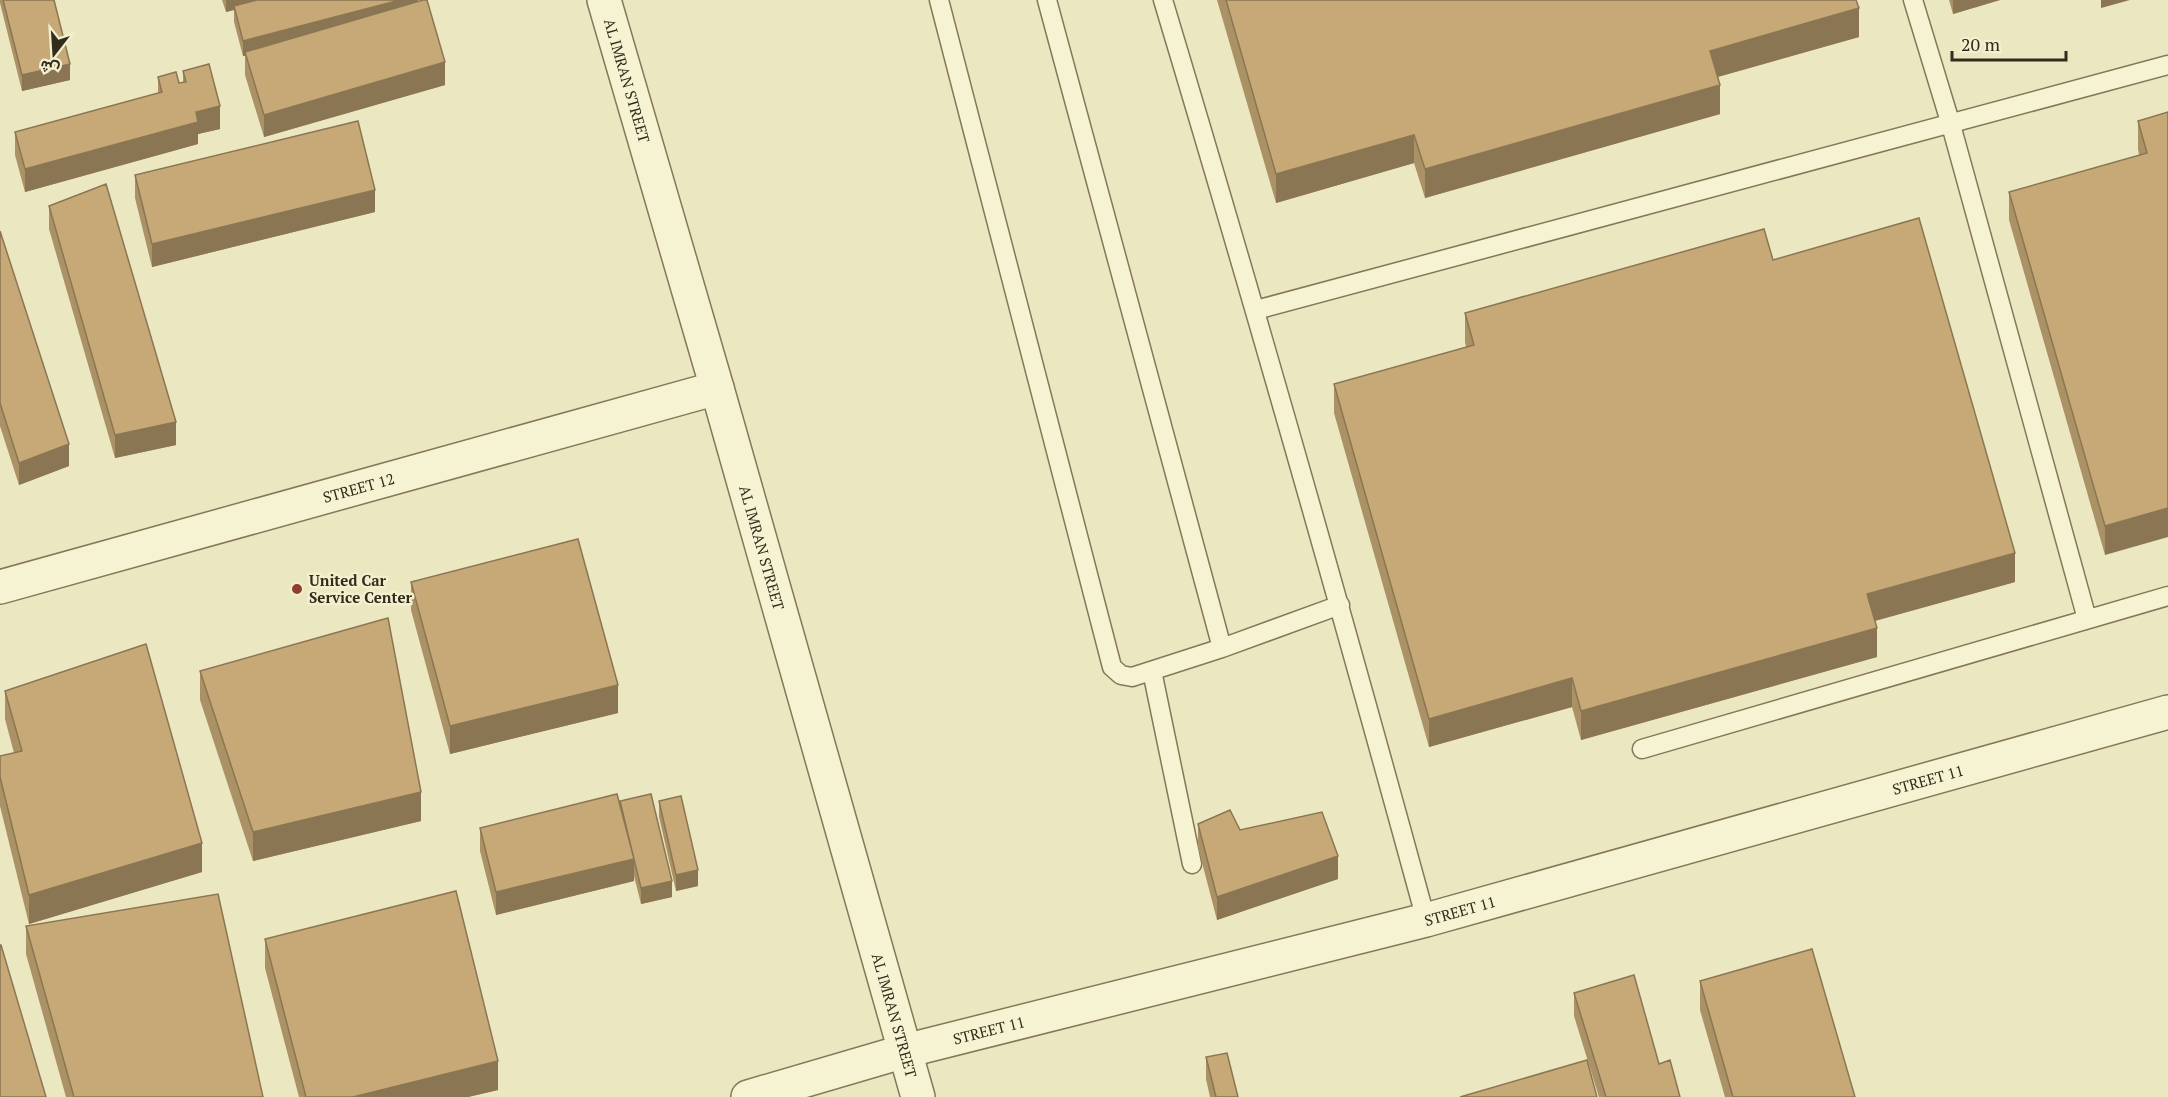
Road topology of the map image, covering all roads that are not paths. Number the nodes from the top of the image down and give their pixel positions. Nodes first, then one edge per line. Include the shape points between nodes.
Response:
1 (604, 0) edge
2 (939, 0) edge
3 (1047, 0) edge
4 (1163, 0) edge
5 (1913, 0) edge
6 (2168, 65) edge
7 (1951, 125) junction
8 (1256, 310) junction
9 (717, 388) junction
10 (0, 587) edge
11 (2168, 596) edge
12 (1340, 605) junction
13 (2087, 619) junction
14 (1222, 648) junction
15 (1152, 671) junction
16 (2168, 712) edge
17 (1642, 749) dead end
18 (1192, 864) dead end
19 (1426, 920) junction
20 (905, 1051) junction
21 (748, 1097) edge
22 (918, 1097) edge

1 - 9 street, AL IMRAN STREET
2 - 15 lane via 1112,668 1132,678
3 - 14 lane
4 - 8 lane
5 - 7 lane
6 - 7 lane
7 - 8 lane
7 - 13 lane
8 - 12 lane
9 - 10 street, STREET 12
9 - 20 street, AL IMRAN STREET
11 - 13 lane
12 - 14 lane
12 - 19 lane
13 - 17 lane
14 - 15 lane
15 - 18 lane
16 - 19 street, STREET 11
19 - 20 street, STREET 11
20 - 21 street, STREET 11
20 - 22 street, AL IMRAN STREET

